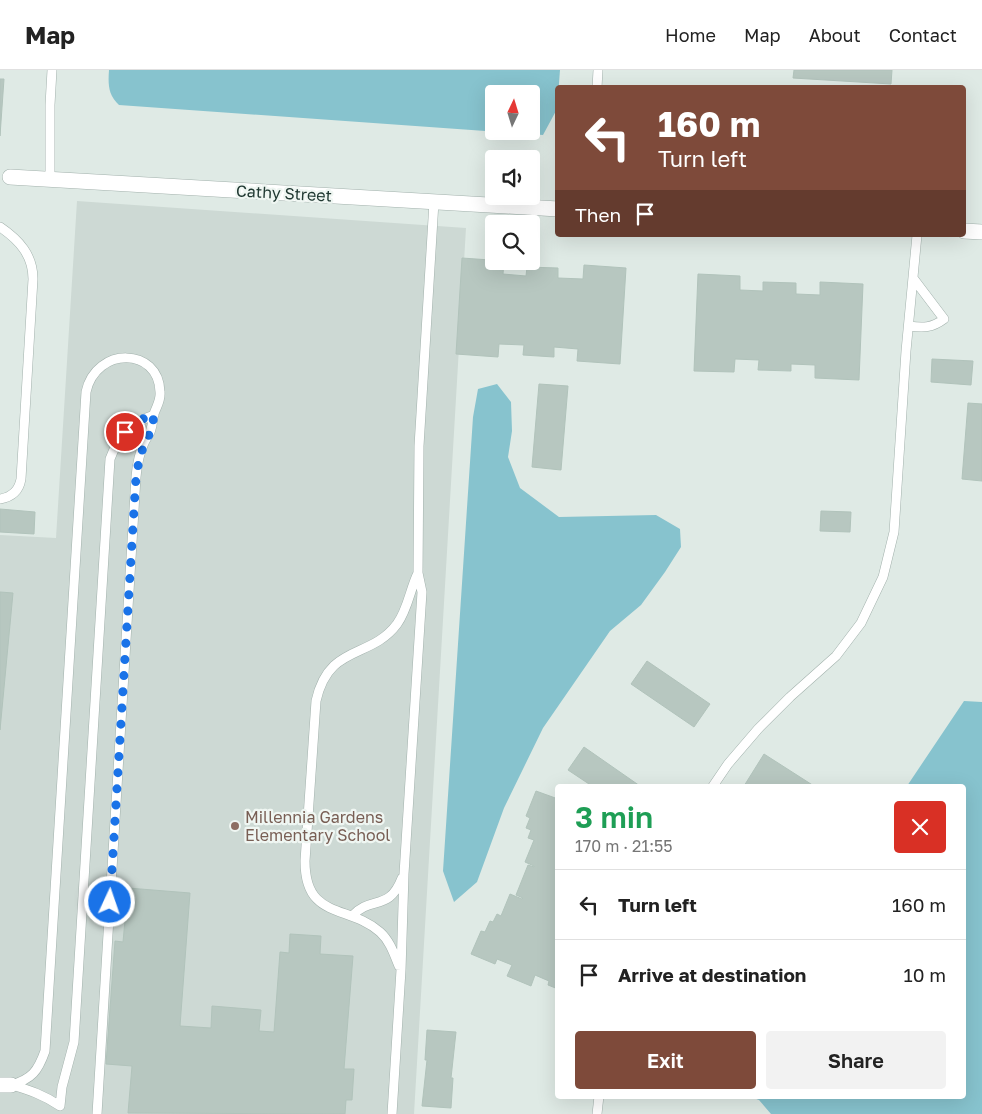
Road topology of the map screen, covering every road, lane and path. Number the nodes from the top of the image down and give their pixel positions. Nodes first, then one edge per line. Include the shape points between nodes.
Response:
1 (52, 70) edge
2 (598, 70) edge
3 (596, 85) edge
4 (5, 176) edge
5 (50, 179) junction
6 (434, 202) junction
7 (555, 209) edge
8 (0, 228) edge
9 (966, 231) edge
10 (982, 232) edge
11 (917, 237) edge
12 (913, 278) junction
13 (908, 326) junction
14 (154, 415) junction
15 (0, 499) edge
16 (418, 573) junction
17 (714, 784) edge
18 (404, 874) junction
19 (352, 916) junction
20 (400, 970) junction
21 (6, 1085) edge
22 (599, 1099) edge
23 (97, 1114) edge
24 (392, 1114) edge
25 (598, 1114) edge

1 - 5 lane
2 - 3 lane
4 - 5 street, Cathy Street
5 - 6 street, Cathy Street
6 - 7 street, Cathy Street
6 - 16 lane via 419,446
8 - 15 lane via 24,248 33,279 22,479 15,493
9 - 10 street
11 - 12 lane
12 - 13 lane
12 - 13 lane via 944,319 935,326
13 - 17 lane via 894,532 883,577 861,623 836,656 758,729
14 - 21 lane via 140,420 125,432 110,458 74,1042 60,1106 36,1092
14 - 21 lane via 160,401 159,383 144,363 127,357 118,358 102,365 91,377 86,392 45,1051 31,1076
14 - 23 lane via 136,477
16 - 18 lane via 422,592
16 - 19 lane via 397,624 379,639 336,663 325,676 316,701 305,872 316,898 332,910
18 - 19 lane via 394,894 387,900 363,907
18 - 20 lane
19 - 20 lane via 381,933
20 - 24 lane
22 - 25 lane

